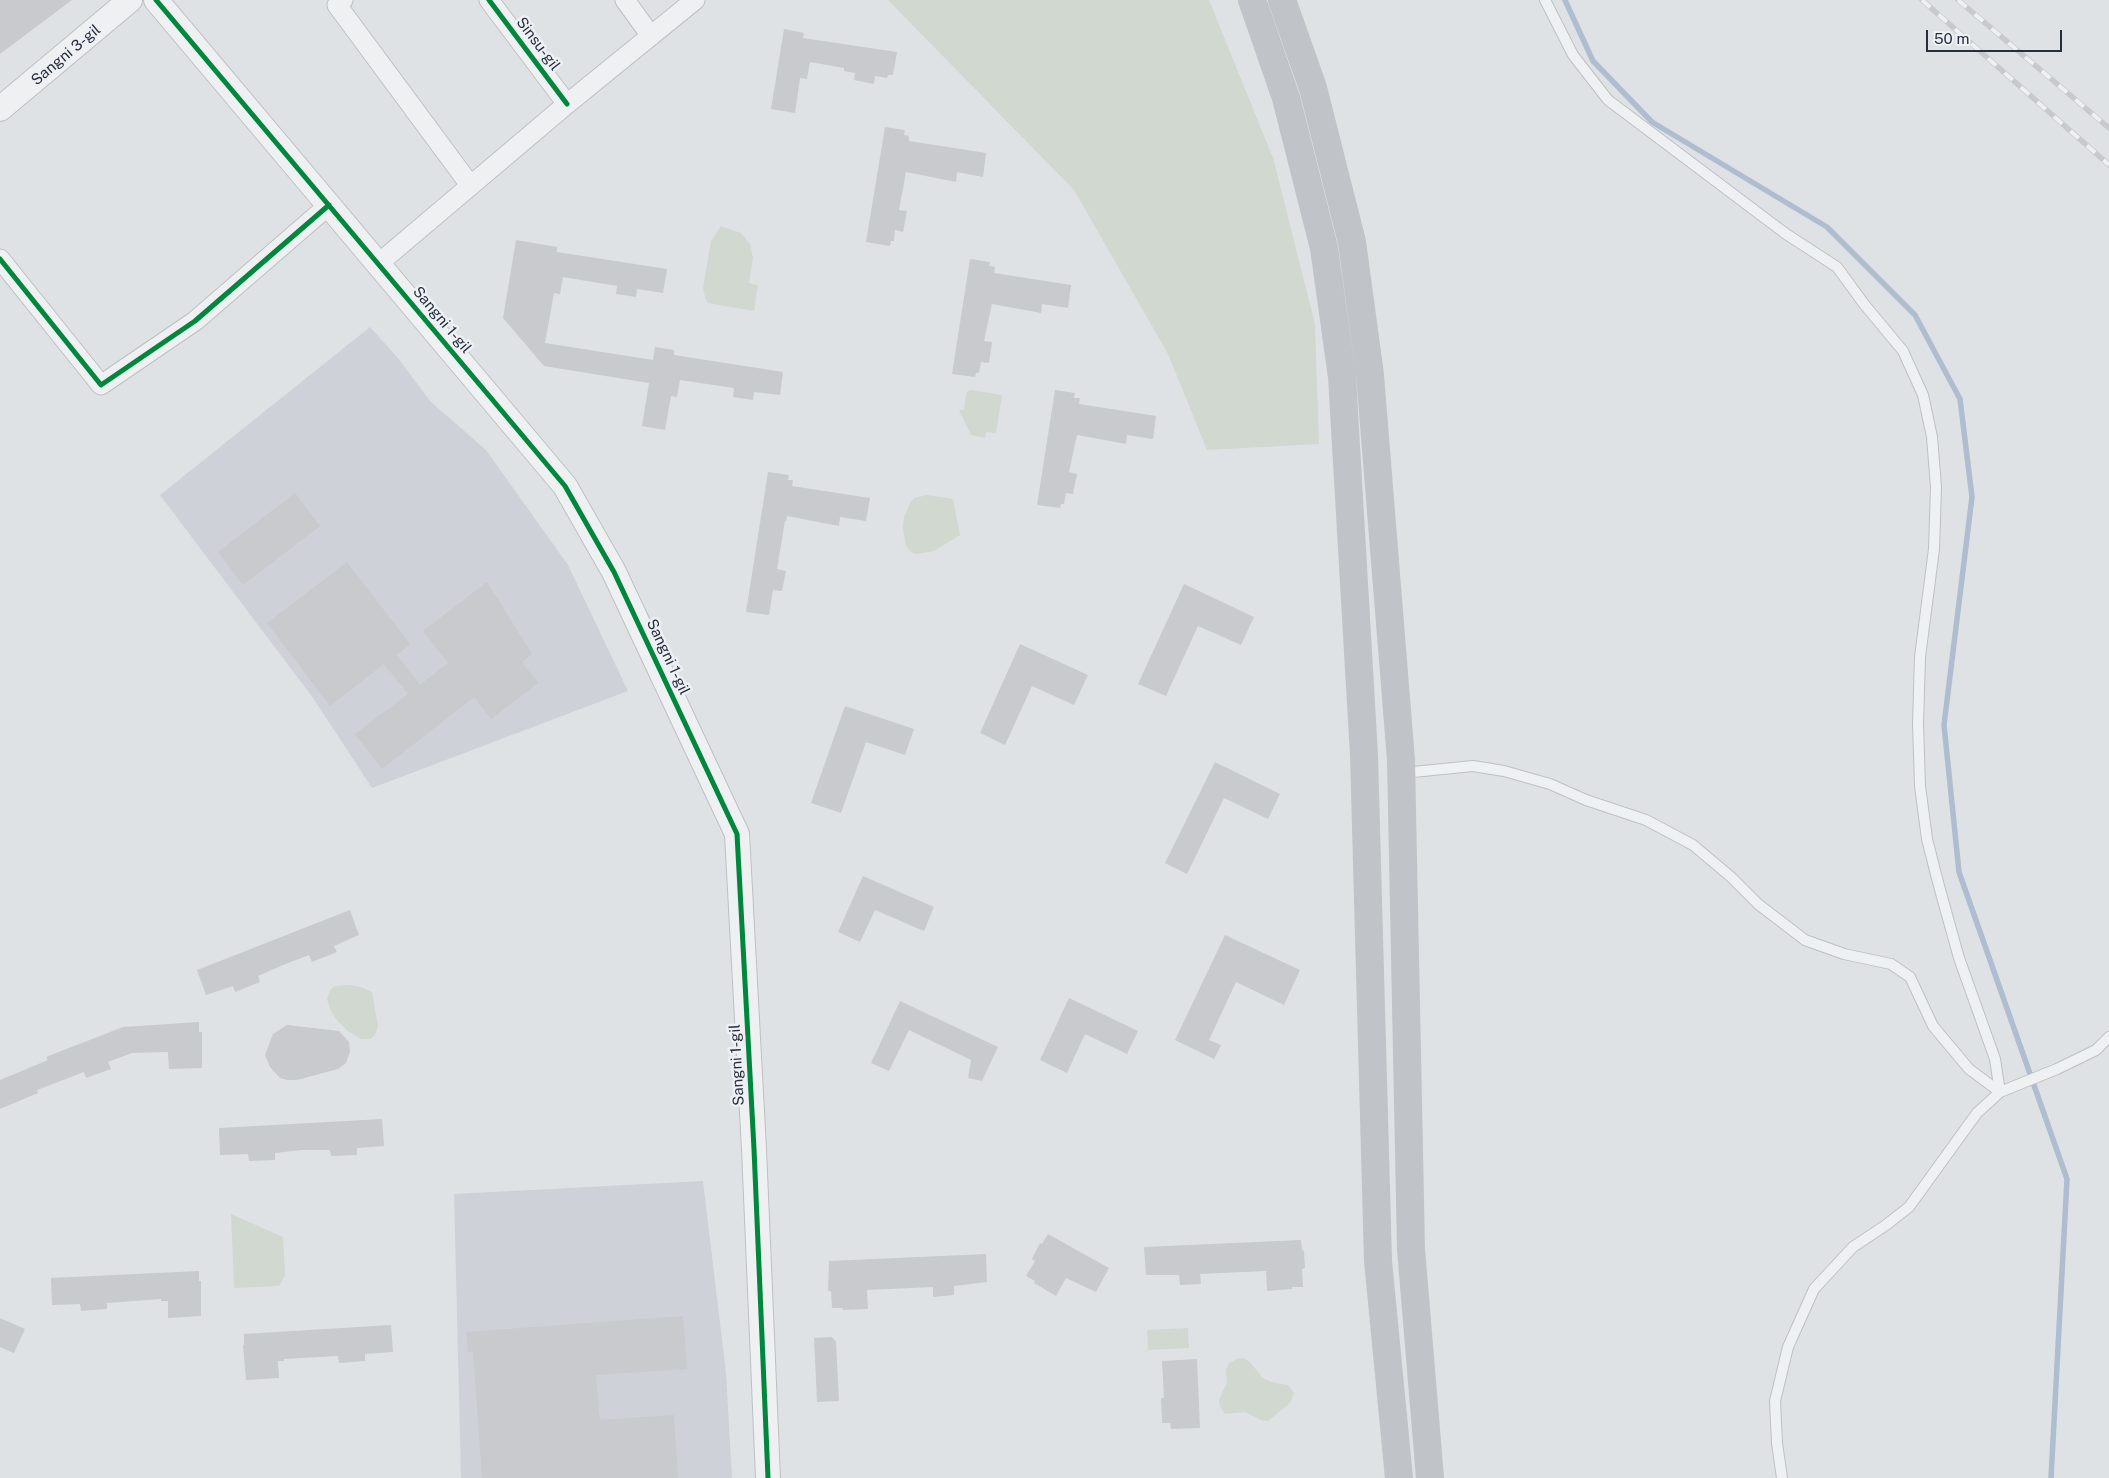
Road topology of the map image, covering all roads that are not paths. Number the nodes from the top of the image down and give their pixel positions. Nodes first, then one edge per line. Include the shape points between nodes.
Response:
1 (130, 0) edge
2 (156, 0) edge
3 (343, 0) edge
4 (489, 0) edge
5 (626, 0) edge
6 (695, 0) edge
7 (1252, 0) edge
8 (1282, 0) edge
9 (1545, 0) edge
10 (651, 36) junction
11 (567, 104) junction
12 (0, 109) edge
13 (470, 185) junction
14 (329, 206) junction
15 (0, 259) edge
16 (378, 264) junction
17 (1402, 773) junction
18 (2109, 1037) edge
19 (2004, 1091) junction
20 (768, 1478) edge
21 (1399, 1478) edge
22 (1430, 1478) edge
23 (1782, 1478) edge

1 - 12 street, Sangni 3-gil
2 - 14 street, Sangni 1-gil
3 - 13 street via 337,5
4 - 11 street, Sinsu-gil
5 - 10 street
6 - 10 street
7 - 21 main road via 1286,98 1324,248 1342,377 1364,755 1378,1262
8 - 17 main road via 1313,88 1352,242 1370,375
9 - 19 lane via 1572,55 1608,100 1786,234 1837,267 1903,351 1923,395 1932,437 1936,487 1934,549 1920,657 1920,786 1927,839 1939,886
10 - 11 street
11 - 13 street
13 - 16 street
14 - 15 street via 195,321 101,385
14 - 16 street, Sangni 1-gil
16 - 20 street, Sangni 1-gil via 566,486 614,572 737,834
17 - 19 lane via 1473,766 1504,770 1646,820 1686,841 1805,940 1844,954 1891,964 1910,977 1933,1026 1969,1069
17 - 22 main road via 1411,1249
18 - 19 lane via 2096,1050
19 - 23 lane via 1977,1113 1909,1207 1853,1247 1814,1289 1788,1347 1775,1401

